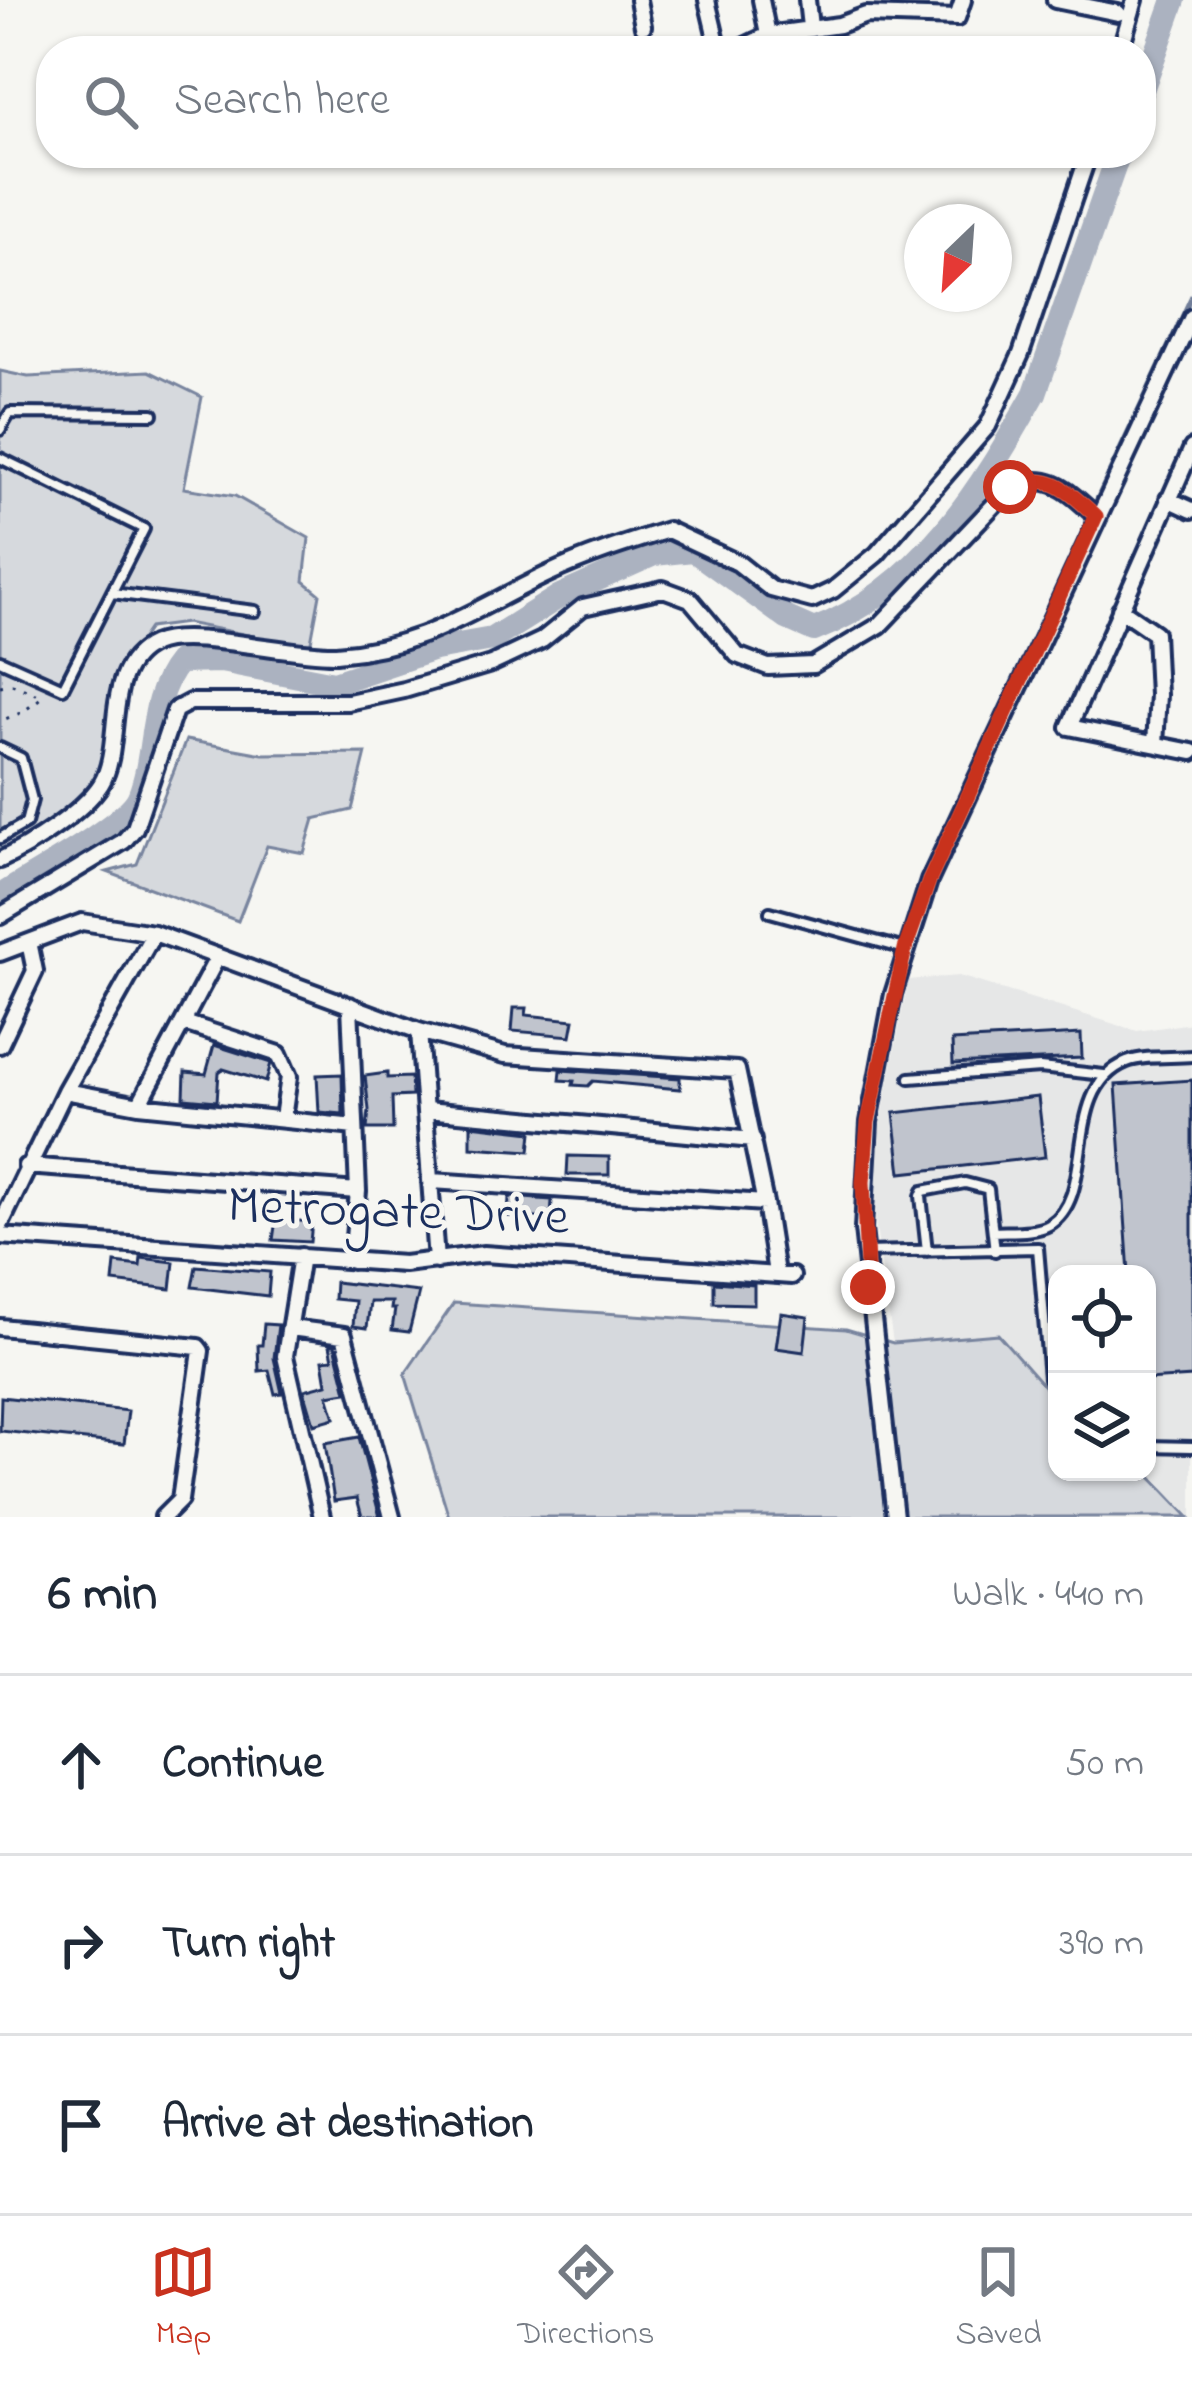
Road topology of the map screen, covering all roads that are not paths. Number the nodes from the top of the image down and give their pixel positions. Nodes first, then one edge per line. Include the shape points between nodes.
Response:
1 (638, 0) edge
2 (706, 0) edge
3 (761, 0) edge
4 (806, 0) edge
5 (963, 0) edge
6 (1055, 0) edge
7 (1135, 0) edge
8 (1075, 2) edge
9 (865, 8) edge
10 (1118, 13) dead end
11 (643, 26) dead end
12 (810, 27) junction
13 (768, 35) joint
14 (715, 36) edge
15 (1124, 36) edge
16 (1084, 168) edge
17 (1192, 317) edge
18 (153, 414) dead end
19 (0, 430) edge
20 (1192, 448) edge
21 (0, 458) edge
22 (1168, 499) junction
23 (1192, 510) edge
24 (1096, 516) junction
25 (112, 593) junction
26 (1120, 609) junction
27 (255, 611) dead end
28 (0, 660) edge
29 (1155, 744) junction
30 (0, 748) edge
31 (1192, 752) edge
32 (0, 838) edge
33 (0, 860) edge
34 (770, 912) dead end
35 (0, 916) edge
36 (154, 934) junction
37 (29, 942) junction
38 (905, 949) junction
39 (0, 953) edge
40 (217, 958) junction
41 (350, 1005) junction
42 (8, 1017) edge
43 (184, 1023) junction
44 (418, 1031) junction
45 (0, 1045) edge
46 (1192, 1056) edge
47 (1104, 1076) junction
48 (910, 1078) dead end
49 (64, 1091) junction
50 (139, 1105) junction
51 (426, 1110) junction
52 (283, 1118) junction
53 (355, 1126) junction
54 (753, 1140) junction
55 (26, 1166) junction
56 (432, 1181) junction
57 (358, 1191) junction
58 (766, 1203) junction
59 (0, 1226) edge
60 (993, 1232) junction
61 (0, 1236) edge
62 (927, 1251) junction
63 (994, 1251) junction
64 (865, 1252) junction
65 (301, 1256) junction
66 (352, 1261) junction
67 (436, 1261) junction
68 (776, 1273) junction
69 (792, 1276) dead end
70 (0, 1327) edge
71 (290, 1328) junction
72 (1049, 1373) edge
73 (1156, 1446) edge
74 (1192, 1447) edge
75 (163, 1517) edge
76 (322, 1517) edge
77 (392, 1517) edge
78 (895, 1517) edge

1 - 11 street
2 - 14 street
3 - 13 street
4 - 12 street
5 - 9 street via 957,18
6 - 8 street
7 - 15 street
8 - 10 street
9 - 12 street via 839,25
12 - 13 street
16 - 33 street via 988,426 877,554 833,590 812,600 771,589 738,563 668,530 547,574 448,627 384,649 331,654 155,643 122,678 100,785 37,843
17 - 24 street
18 - 19 lane via 10,413
20 - 22 street
21 - 25 lane via 144,529
22 - 23 street
22 - 26 street
24 - 35 street via 1050,480 1010,487 880,626 813,665 768,667 737,655 690,599 664,589 583,608 542,640 491,664 404,690 348,702 190,702 175,710 124,841
24 - 38 street
25 - 27 lane
25 - 28 lane via 63,688
26 - 29 street via 1155,633
26 - 29 street via 1069,727
29 - 31 street
30 - 32 lane via 21,758 32,800 26,823
34 - 38 lane
36 - 37 street via 82,922
36 - 40 street
36 - 49 street
37 - 39 street
37 - 42 street via 35,971
38 - 64 street via 868,1122
40 - 41 street
40 - 43 street
41 - 44 street
41 - 53 street
42 - 45 street
43 - 50 street
43 - 52 street via 279,1054 289,1078
44 - 51 street
44 - 54 street via 505,1055 737,1070
46 - 47 lane via 1129,1061
47 - 48 lane via 1040,1068
47 - 60 lane via 1091,1096 1074,1187 1056,1218 1041,1228
49 - 50 street
49 - 55 street
50 - 52 street
51 - 54 street
51 - 56 street
52 - 53 street
53 - 57 street
54 - 58 street
55 - 57 street
55 - 59 street
56 - 58 street
56 - 67 street
57 - 66 street
58 - 68 street
60 - 62 lane via 988,1189 965,1183 923,1191
60 - 63 lane
61 - 65 street, Metrogate Drive
62 - 63 lane
62 - 64 lane
63 - 72 lane via 1038,1248
64 - 78 street
65 - 66 street, Metrogate Drive
65 - 71 street
66 - 67 street, Metrogate Drive
67 - 68 street, Metrogate Drive via 484,1254
68 - 69 street, Metrogate Drive
70 - 75 street via 198,1347 180,1500
71 - 76 street via 285,1356
71 - 77 street via 344,1336
73 - 74 lane

